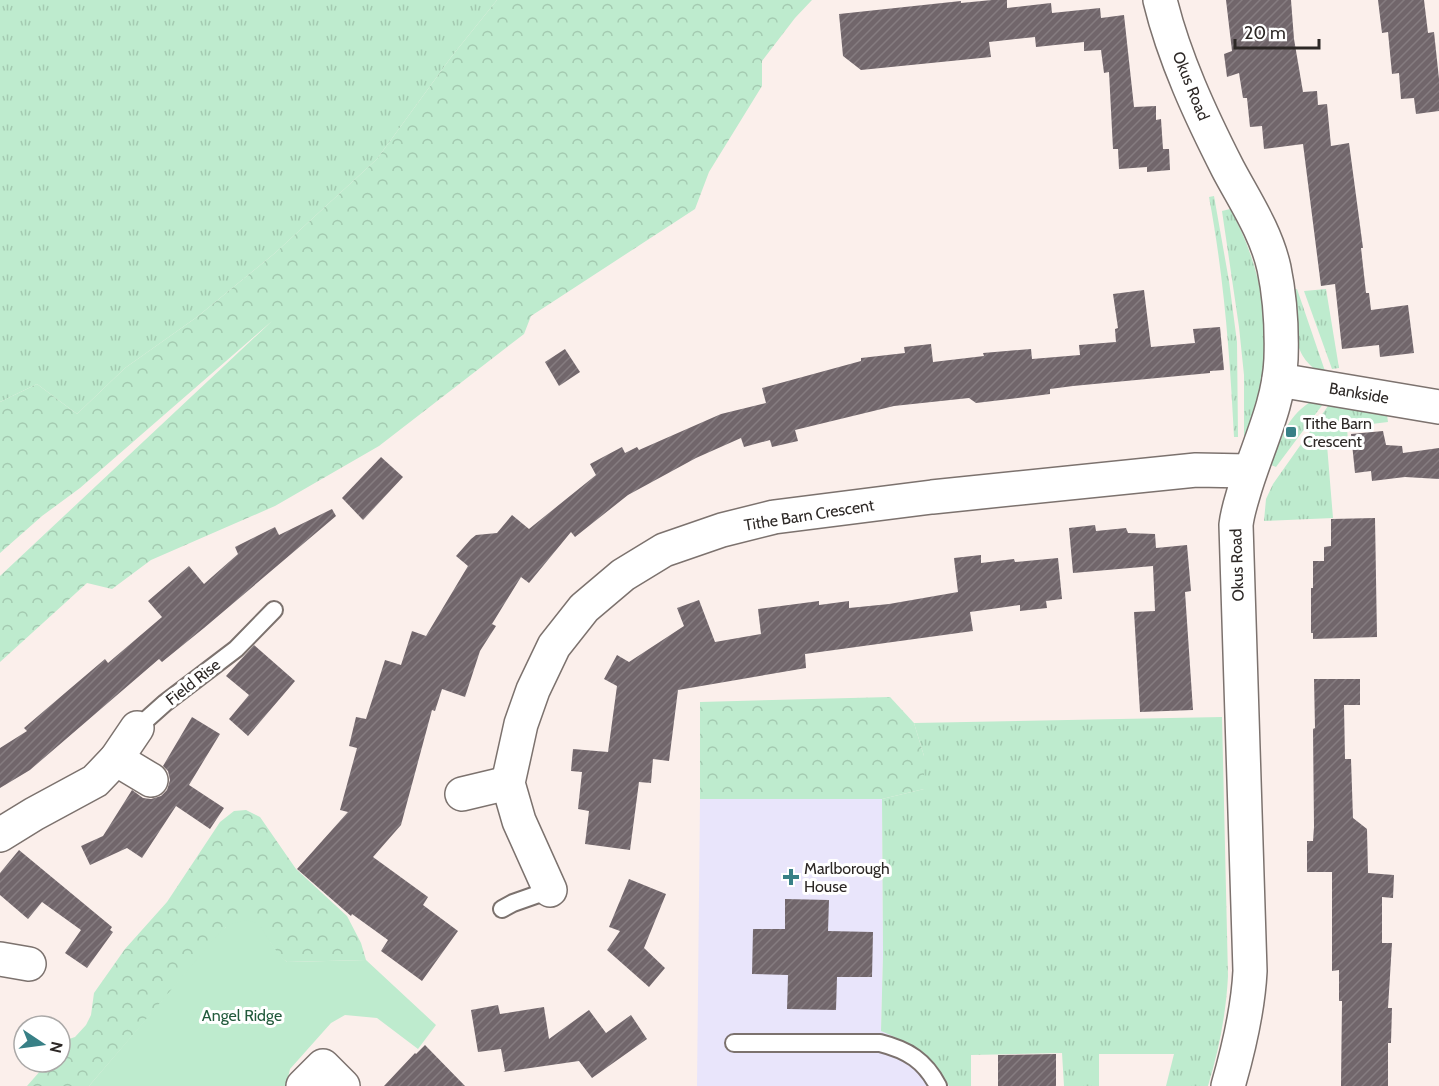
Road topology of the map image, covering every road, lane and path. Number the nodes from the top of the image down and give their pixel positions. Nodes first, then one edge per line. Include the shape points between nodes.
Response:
1 (1160, 0) edge
2 (1279, 380) junction
3 (1439, 408) edge
4 (1250, 471) junction
5 (274, 610) dead end
6 (137, 728) joint
7 (116, 759) junction
8 (151, 780) dead end
9 (508, 783) junction
10 (462, 794) dead end
11 (0, 835) edge
12 (550, 890) joint
13 (502, 909) dead end
14 (734, 1043) dead end
15 (938, 1086) edge
16 (1228, 1086) edge

1 - 2 street, Okus Road via 1203,116 1253,215 1274,267 1279,306
2 - 3 street, Bankside
2 - 4 street, Okus Road
4 - 9 street, Tithe Barn Crescent via 1196,470 774,517 664,550 623,574 584,608 554,646 521,724
4 - 16 street, Okus Road via 1236,517 1250,971 1243,1033
5 - 6 lane, Field Rise via 236,650
6 - 7 street, Field Rise
7 - 8 street
7 - 11 street, Field Rise via 89,784
9 - 10 street
9 - 12 street, Tithe Barn Crescent via 519,821
12 - 13 lane
14 - 15 lane via 880,1043 920,1060

